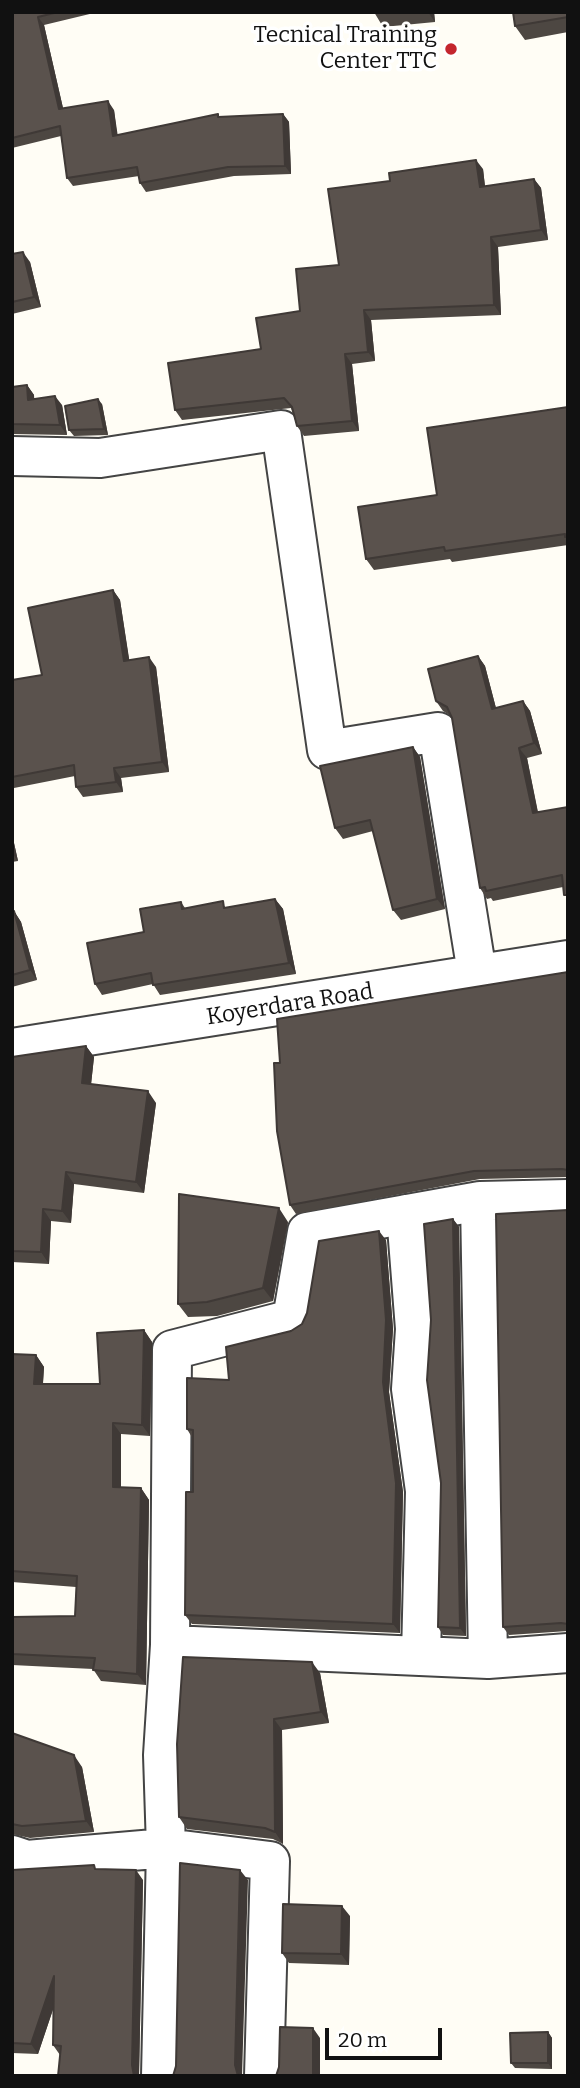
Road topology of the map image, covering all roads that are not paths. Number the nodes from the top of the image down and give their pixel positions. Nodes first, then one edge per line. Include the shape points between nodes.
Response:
1 (12, 456) edge
2 (568, 960) edge
3 (477, 973) junction
4 (12, 1048) edge
5 (568, 1199) edge
6 (480, 1201) junction
7 (406, 1214) junction
8 (170, 1645) junction
9 (568, 1653) edge
10 (421, 1656) junction
11 (488, 1659) junction
12 (166, 1848) junction
13 (12, 1855) edge
14 (161, 2076) edge
15 (264, 2076) edge

1 - 3 street via 100,458 281,429 327,750 438,732
2 - 3 street, Koyerdara Road
3 - 4 street, Koyerdara Road
5 - 6 street
6 - 7 street
6 - 11 street
7 - 8 street via 307,1232 292,1319 172,1350
7 - 10 street via 415,1329 411,1389 425,1491
8 - 10 street
8 - 12 street via 163,1755
9 - 11 street
10 - 11 street
12 - 13 street via 27,1860
12 - 14 street
12 - 15 street via 270,1861

